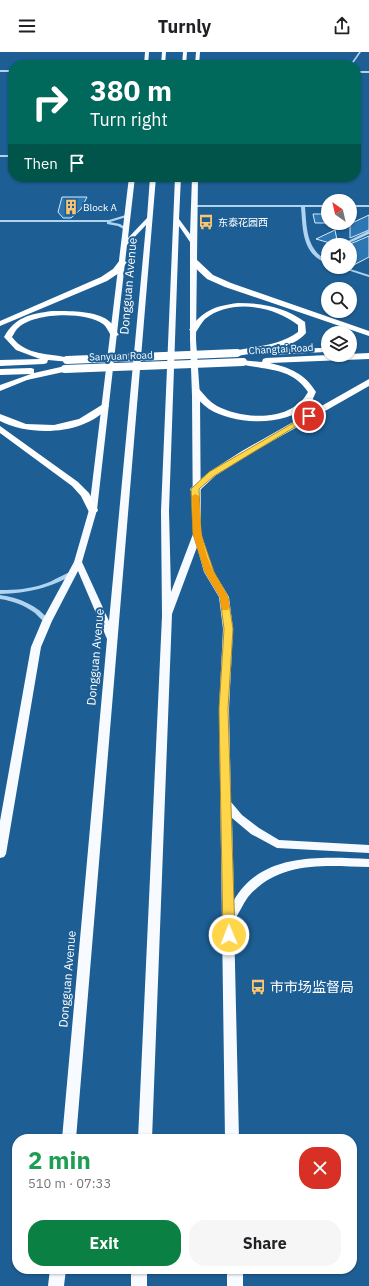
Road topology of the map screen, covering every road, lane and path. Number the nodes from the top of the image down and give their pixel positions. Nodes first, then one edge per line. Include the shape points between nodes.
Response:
1 (132, 182) edge
2 (153, 182) edge
3 (178, 182) edge
4 (195, 182) edge
5 (194, 206) junction
6 (302, 206) junction
7 (321, 206) edge
8 (357, 206) edge
9 (369, 206) edge
10 (129, 215) junction
11 (176, 218) junction
12 (149, 219) junction
13 (0, 222) edge
14 (127, 230) junction
15 (369, 232) edge
16 (357, 238) edge
17 (193, 242) junction
18 (124, 246) junction
19 (321, 260) edge
20 (193, 261) junction
21 (123, 262) junction
22 (357, 272) edge
23 (369, 276) edge
24 (0, 324) edge
25 (193, 330) junction
26 (369, 334) edge
27 (115, 335) junction
28 (369, 348) edge
29 (357, 349) edge
30 (321, 350) edge
31 (237, 353) junction
32 (369, 356) edge
33 (67, 360) junction
34 (243, 362) junction
35 (0, 363) edge
36 (65, 369) junction
37 (0, 372) edge
38 (369, 382) edge
39 (0, 388) edge
40 (196, 391) junction
41 (105, 406) junction
42 (0, 417) edge
43 (0, 428) edge
44 (195, 489) junction
45 (93, 510) junction
46 (197, 534) junction
47 (78, 562) junction
48 (73, 573) junction
49 (0, 592) edge
50 (0, 597) edge
51 (167, 616) junction
52 (47, 621) junction
53 (112, 640) junction
54 (226, 803) junction
55 (3, 823) edge
56 (369, 849) edge
57 (0, 854) edge
58 (369, 863) edge
59 (229, 919) junction
60 (69, 1134) edge
61 (145, 1134) edge
62 (232, 1134) edge
63 (57, 1274) edge
64 (139, 1274) edge
65 (234, 1274) edge
66 (56, 1286) edge
67 (139, 1286) edge
68 (235, 1286) edge

1 - 10 main road
2 - 12 main road, Dongguan Avenue
3 - 11 main road
4 - 5 main road
5 - 6 street
5 - 17 main road
6 - 7 street
6 - 19 street via 310,250
8 - 9 street
10 - 13 street via 109,222
10 - 14 main road
11 - 17 main road
11 - 51 main road via 165,511
12 - 18 main road
12 - 53 main road, Dongguan Avenue
13 - 14 street via 110,224 119,225
14 - 18 main road
15 - 16 street
17 - 20 main road
18 - 21 main road
20 - 25 main road
20 - 26 highway via 210,277 228,285
21 - 24 highway via 116,271 104,279
21 - 27 main road
22 - 23 street
25 - 31 highway via 202,318 217,310 234,306 253,305 278,310 296,318 302,324 302,333 293,340 278,346
25 - 40 main road
27 - 33 highway via 111,328 99,319 66,313 35,317 23,321 10,331 8,337 18,349 31,354
27 - 41 main road
28 - 29 highway
30 - 31 highway, Changtai Road
31 - 33 highway, Sanyuan Road, bridge
32 - 34 highway, Changtai Road
33 - 35 highway, Sanyuan Road
34 - 36 highway, Sanyuan Road, bridge
34 - 40 highway via 278,368 303,378 312,392 310,398 297,410 286,414 246,418 216,409 205,402
36 - 37 highway, Sanyuan Road
36 - 39 highway via 28,376
38 - 44 highway via 245,453 212,474
40 - 44 main road
41 - 42 highway via 96,415 83,421 49,428 19,426
41 - 45 main road
43 - 45 highway via 75,484
44 - 46 main road
45 - 47 main road
46 - 51 main road
46 - 54 main road via 209,572 224,597 228,629 224,709
47 - 48 main road
47 - 53 main road
48 - 49 street via 35,590
48 - 52 main road
50 - 52 street via 26,604 38,611
51 - 61 main road
52 - 55 main road via 36,647
53 - 60 main road, Dongguan Avenue
54 - 56 main road via 238,818 254,831 277,844
54 - 59 main road
55 - 57 main road
58 - 59 main road via 312,862 280,867 244,895
59 - 62 main road
63 - 66 main road
64 - 67 main road
65 - 68 main road

